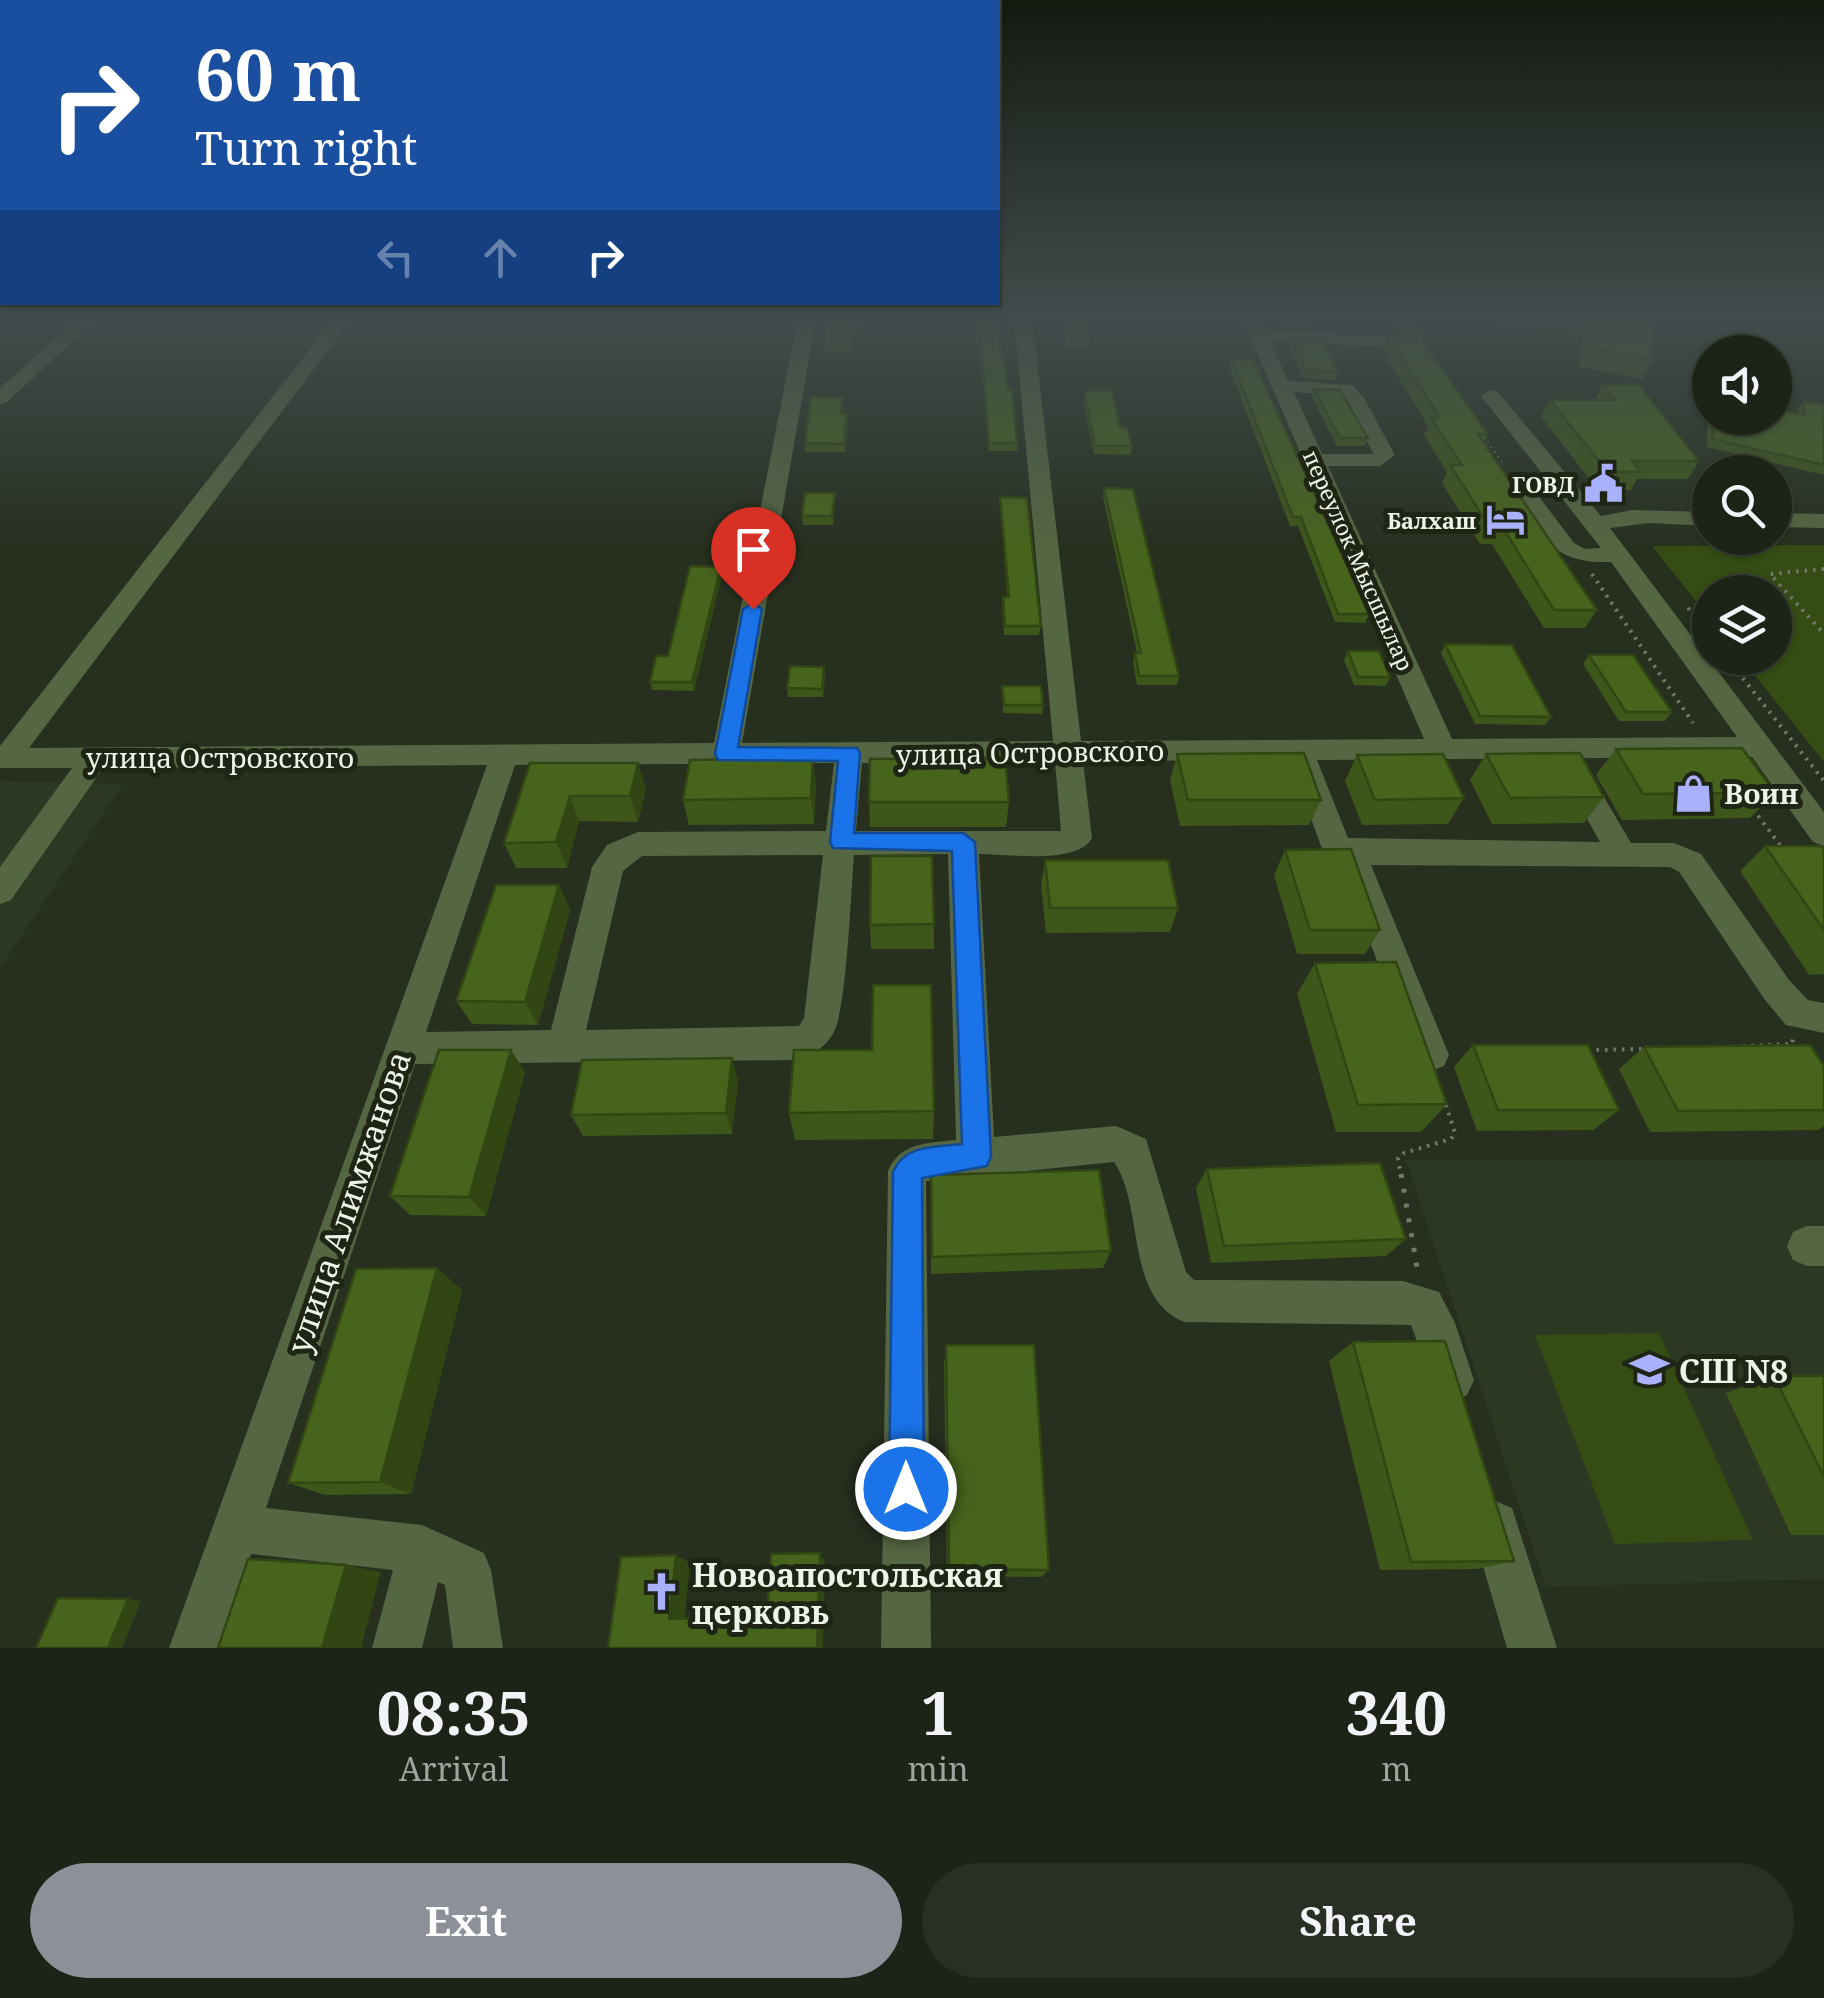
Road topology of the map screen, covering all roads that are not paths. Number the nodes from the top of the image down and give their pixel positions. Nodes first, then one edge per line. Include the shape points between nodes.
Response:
1 (284, 395) edge
2 (793, 395) edge
3 (1030, 395) edge
4 (1286, 395) edge
5 (1351, 395) edge
6 (1491, 396) dead end
7 (1314, 460) junction
8 (1516, 482) edge
9 (1692, 519) edge
10 (1792, 520) edge
11 (1546, 521) junction
12 (1824, 521) edge
13 (1594, 524) junction
14 (1620, 560) junction
15 (1442, 747) junction
16 (1562, 747) junction
17 (1759, 747) junction
18 (1300, 749) junction
19 (1065, 752) junction
20 (849, 753) junction
21 (726, 754) junction
22 (504, 756) junction
23 (3, 758) edge
24 (95, 758) junction
25 (1824, 834) edge
26 (841, 842) junction
27 (963, 842) junction
28 (1352, 854) junction
29 (1622, 855) junction
30 (0, 891) edge
31 (1811, 1016) edge
32 (565, 1045) junction
33 (402, 1048) junction
34 (1431, 1055) edge
35 (976, 1156) junction
36 (1463, 1419) edge
37 (1486, 1495) edge
38 (234, 1528) junction
39 (422, 1548) junction
40 (194, 1648) edge
41 (397, 1648) edge
42 (478, 1648) edge
43 (906, 1648) edge
44 (1532, 1648) edge

1 - 23 street
2 - 21 street
3 - 19 street
4 - 7 street, переулок Мысшылар
5 - 7 street via 1385,455
6 - 13 street
7 - 15 street, переулок Мысшылар
8 - 11 street
9 - 13 street via 1617,517
10 - 12 street
11 - 13 street
11 - 14 street via 1572,553
13 - 14 street
14 - 17 street
15 - 16 street, улица Островского
15 - 18 street, улица Островского
16 - 17 street, улица Островского
16 - 29 street
17 - 25 street
18 - 19 street, улица Островского
18 - 28 street via 1336,846
19 - 20 street, улица Островского
19 - 27 street via 1075,842
20 - 21 street, улица Островского
20 - 26 street
21 - 22 street, улица Островского
22 - 24 street, улица Островского
22 - 33 street, улица Алимжанова
23 - 24 street, улица Островского
24 - 30 street
26 - 27 street
26 - 32 street via 638,844 618,854 608,867
26 - 32 street via 821,1022 811,1037 798,1044
27 - 35 street
28 - 29 street
28 - 34 street
29 - 31 street via 1674,856 1690,864 1778,990
32 - 33 street
33 - 38 street, улица Алимжанова
35 - 36 street via 1126,1147 1133,1152 1169,1283 1184,1301 1424,1307
35 - 43 street via 919,1162 908,1172
37 - 44 street
38 - 39 street
38 - 40 street, улица Алимжанова
39 - 41 street
39 - 42 street via 467,1570

